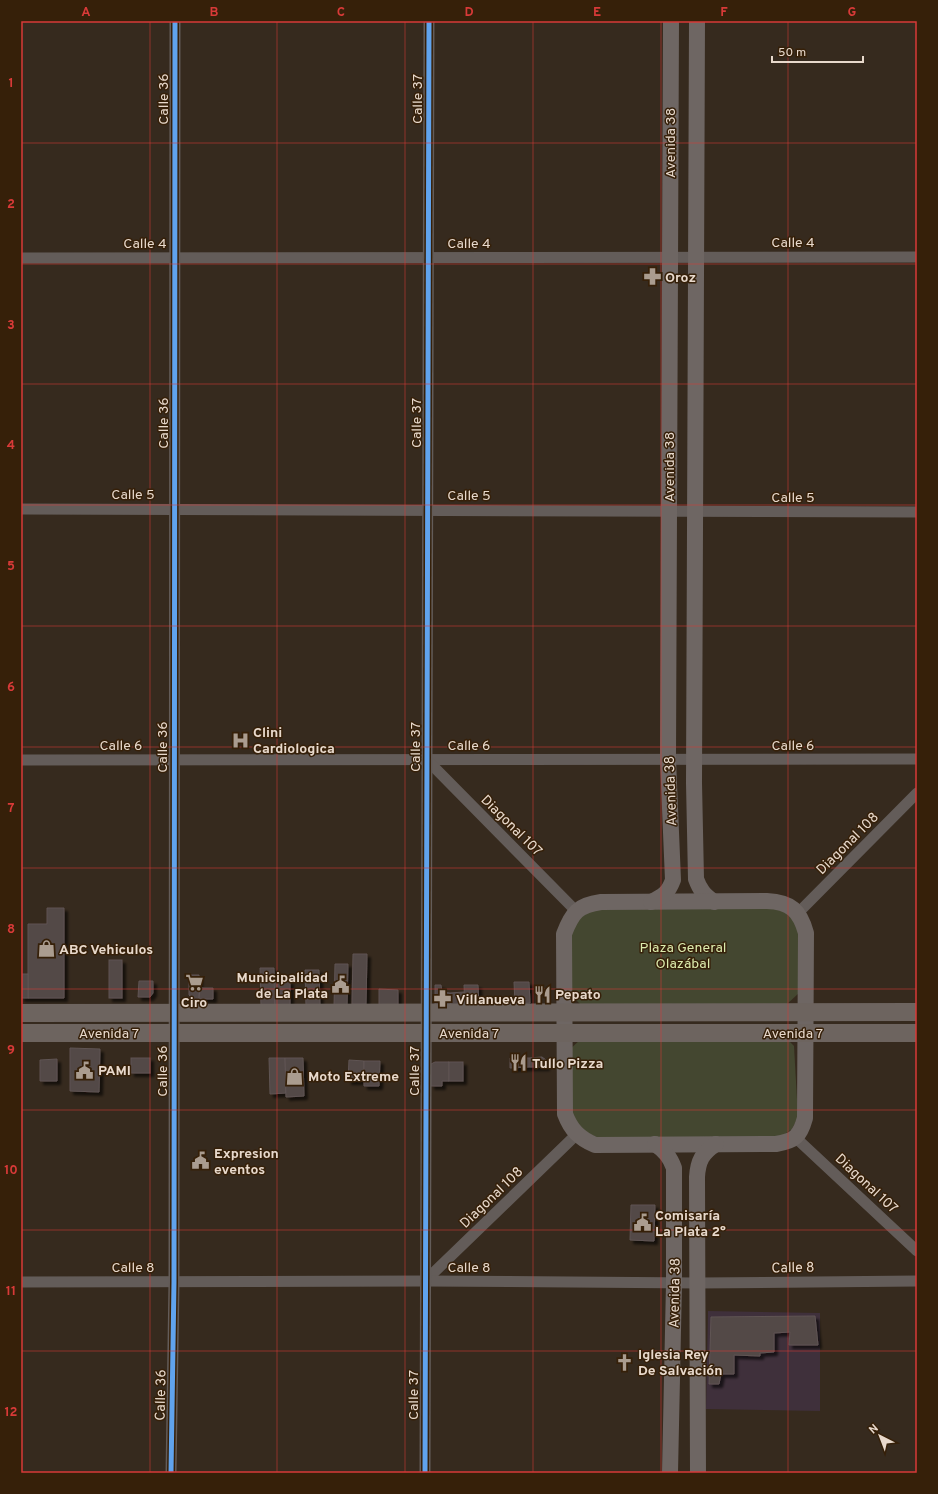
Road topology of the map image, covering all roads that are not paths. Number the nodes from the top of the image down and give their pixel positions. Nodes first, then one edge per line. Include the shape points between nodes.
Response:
1 (175, 21) edge
2 (429, 21) edge
3 (671, 21) edge
4 (696, 21) edge
5 (670, 257) junction
6 (696, 257) junction
7 (917, 257) edge
8 (21, 258) edge
9 (175, 258) junction
10 (428, 258) junction
11 (21, 509) edge
12 (175, 509) junction
13 (428, 510) junction
14 (669, 511) junction
15 (695, 511) junction
16 (917, 512) edge
17 (917, 759) edge
18 (21, 760) edge
19 (174, 760) junction
20 (427, 760) junction
21 (668, 760) junction
22 (694, 760) junction
23 (917, 793) edge
24 (651, 902) junction
25 (714, 902) junction
26 (576, 911) junction
27 (798, 913) junction
28 (174, 1012) junction
29 (426, 1012) junction
30 (564, 1012) junction
31 (806, 1012) junction
32 (917, 1012) edge
33 (21, 1013) edge
34 (21, 1033) edge
35 (174, 1033) junction
36 (426, 1033) junction
37 (565, 1033) junction
38 (805, 1033) junction
39 (917, 1033) edge
40 (576, 1134) junction
41 (796, 1138) junction
42 (655, 1144) junction
43 (716, 1144) junction
44 (917, 1251) edge
45 (426, 1281) junction
46 (917, 1281) edge
47 (21, 1282) edge
48 (174, 1282) junction
49 (674, 1283) junction
50 (698, 1283) junction
51 (171, 1473) edge
52 (425, 1473) edge
53 (670, 1473) edge
54 (698, 1473) edge

1 - 9 street, Calle 36
2 - 10 street, Calle 37
3 - 5 main road, Avenida 38
4 - 6 main road, Avenida 38
5 - 6 street, Calle 4
5 - 10 street, Calle 4
5 - 14 main road, Avenida 38
6 - 7 street, Calle 4
6 - 15 main road, Avenida 38
8 - 9 street, Calle 4
9 - 10 street, Calle 4
9 - 12 street, Calle 36
10 - 13 street, Calle 37
11 - 12 street, Calle 5
12 - 13 street, Calle 5
12 - 19 street, Calle 36
13 - 14 street, Calle 5
13 - 20 street, Calle 37
14 - 15 street, Calle 5
14 - 21 main road, Avenida 38
15 - 16 street, Calle 5
15 - 22 main road, Avenida 38
17 - 22 street, Calle 6
18 - 19 street, Calle 6
19 - 20 street, Calle 6
19 - 28 street, Calle 36
20 - 21 street, Calle 6
20 - 26 street, Diagonal 107
20 - 29 street, Calle 37
21 - 22 street, Calle 6
21 - 24 main road, Avenida 38 via 673,880 670,890
22 - 25 main road, Avenida 38 via 696,879 700,889
23 - 27 street, Diagonal 108
24 - 25 main road
24 - 26 main road via 601,902 588,904
25 - 27 main road via 779,901
26 - 30 main road via 564,934
27 - 31 main road via 806,933
28 - 29 main road, Avenida 7
28 - 33 main road, Avenida 7
28 - 35 street, Calle 36
29 - 30 main road, Avenida 7
29 - 36 street, Calle 37
30 - 31 main road, Avenida 7
30 - 37 main road
31 - 32 main road, Avenida 7
31 - 38 main road
34 - 35 main road, Avenida 7
35 - 36 main road, Avenida 7
35 - 48 street, Calle 36
36 - 37 main road, Avenida 7
36 - 45 street, Calle 37
37 - 38 main road, Avenida 7
37 - 40 main road via 565,1114
38 - 39 main road, Avenida 7
38 - 41 main road via 805,1118 802,1130
40 - 42 main road via 595,1144
40 - 45 street, Diagonal 108
41 - 43 main road via 776,1144
41 - 44 street, Diagonal 107
42 - 43 main road
42 - 49 main road, Avenida 38 via 665,1151 674,1168
43 - 50 main road, Avenida 38 via 707,1150 698,1166
45 - 48 street, Calle 8
45 - 49 street, Calle 8
45 - 52 street, Calle 37
46 - 50 street, Calle 8
47 - 48 street, Calle 8
48 - 51 street, Calle 36
49 - 50 street, Calle 8
49 - 53 main road, Avenida 38
50 - 54 main road, Avenida 38

